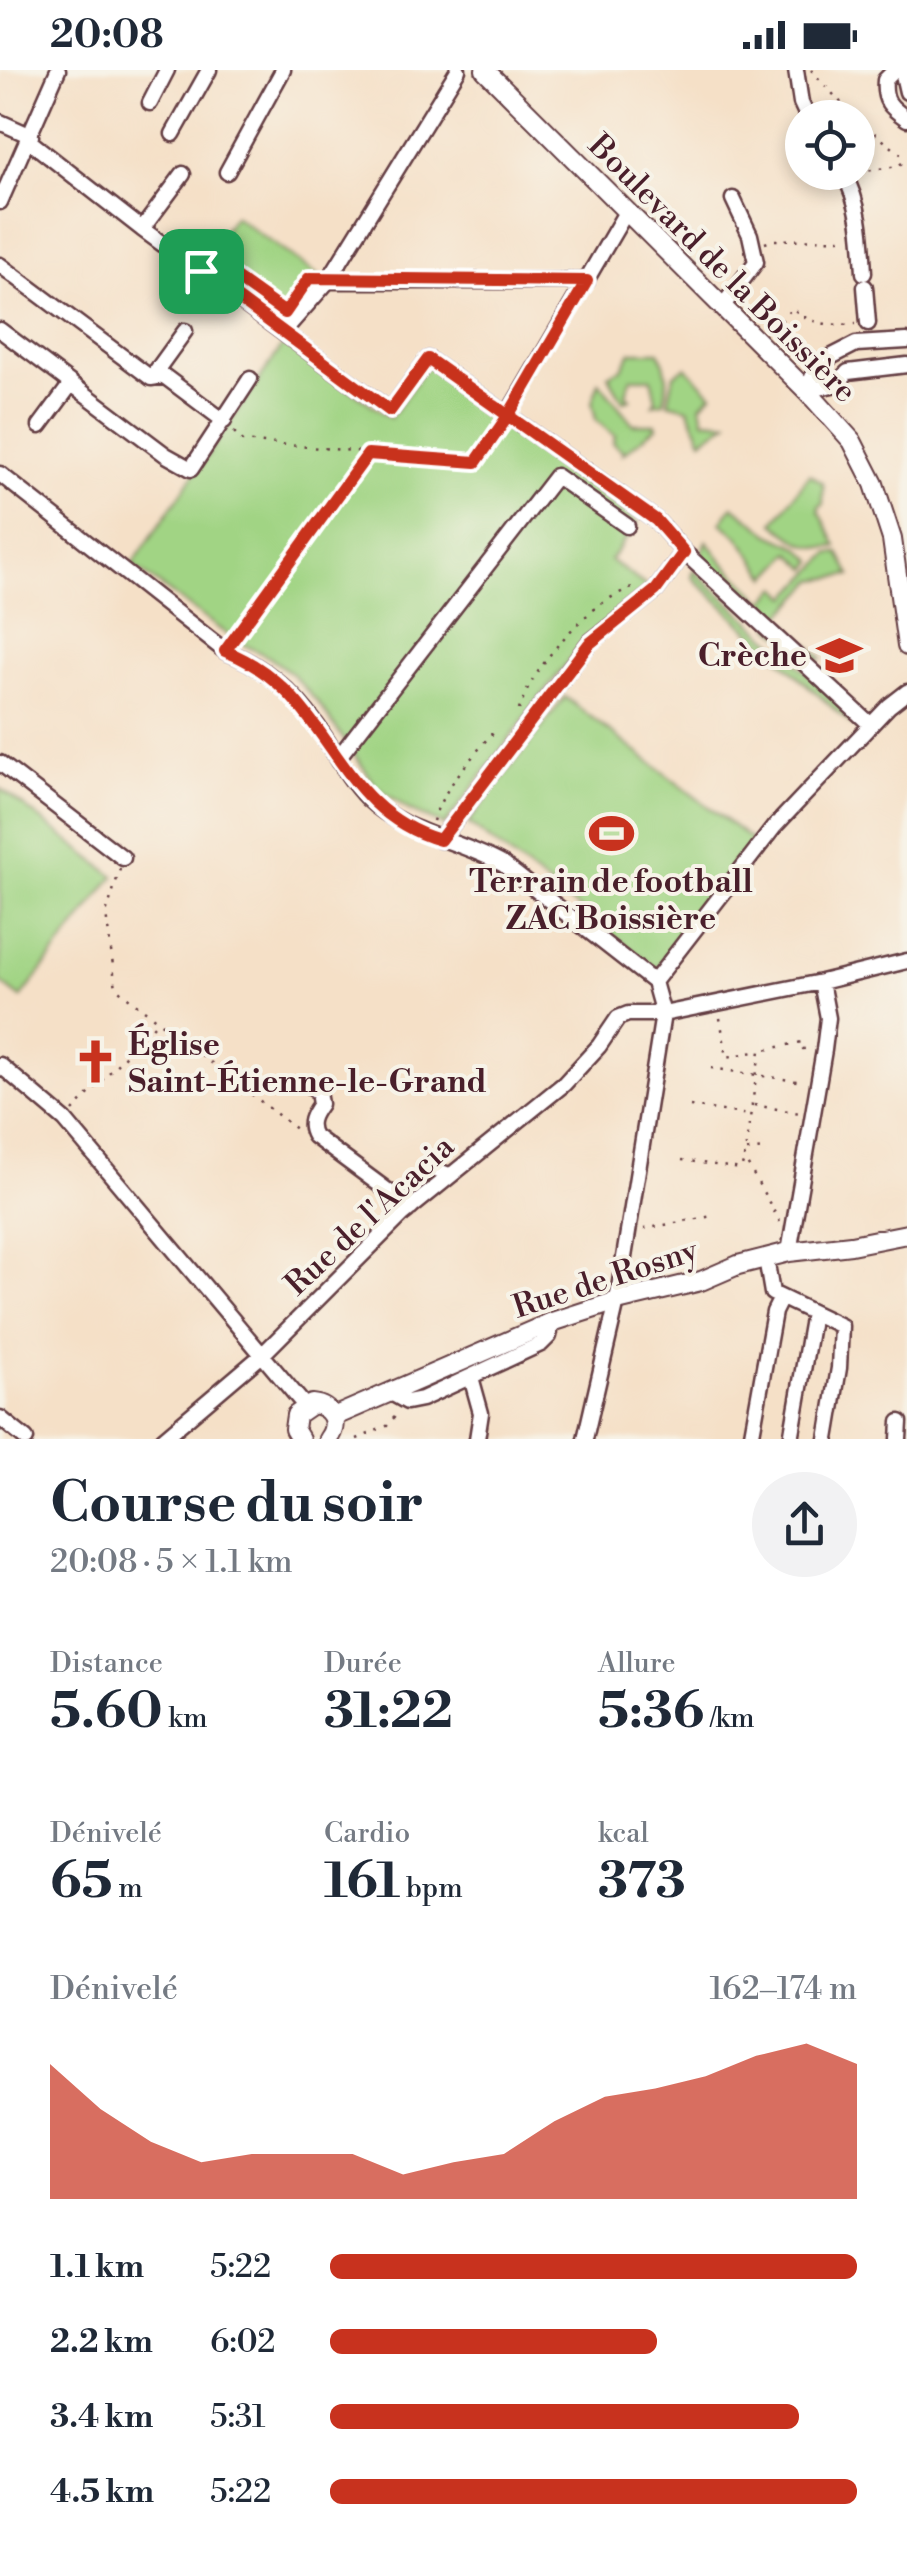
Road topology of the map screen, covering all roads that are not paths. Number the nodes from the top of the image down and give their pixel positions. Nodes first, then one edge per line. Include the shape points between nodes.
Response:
1 (58, 70) edge
2 (168, 70) edge
3 (209, 70) edge
4 (283, 70) edge
5 (458, 70) edge
6 (485, 70) edge
7 (796, 70) edge
8 (895, 70) edge
9 (907, 70) edge
10 (907, 92) edge
11 (801, 100) edge
12 (150, 103) dead end
13 (907, 119) edge
14 (0, 122) edge
15 (174, 134) dead end
16 (30, 138) junction
17 (227, 172) dead end
18 (184, 174) dead end
19 (852, 190) edge
20 (1, 195) edge
21 (733, 200) dead end
22 (626, 212) junction
23 (142, 228) junction
24 (0, 264) edge
25 (328, 281) junction
26 (587, 281) junction
27 (722, 308) junction
28 (868, 323) road end
29 (0, 330) edge
30 (186, 331) dead end
31 (283, 332) junction
32 (907, 340) edge
33 (907, 365) edge
34 (152, 378) junction
35 (250, 379) dead end
36 (71, 384) junction
37 (807, 391) junction
38 (508, 416) junction
39 (224, 421) junction
40 (40, 426) dead end
41 (0, 474) edge
42 (627, 526) dead end
43 (684, 552) junction
44 (907, 646) edge
45 (907, 692) edge
46 (871, 725) junction
47 (338, 758) junction
48 (0, 763) edge
49 (436, 838) junction
50 (124, 858) road end
51 (907, 961) edge
52 (654, 982) junction
53 (821, 982) junction
54 (663, 1014) junction
55 (0, 1065) edge
56 (310, 1087) dead end
57 (449, 1175) junction
58 (411, 1185) dead end
59 (370, 1188) dead end
60 (407, 1211) junction
61 (907, 1234) edge
62 (790, 1252) junction
63 (766, 1258) junction
64 (781, 1298) junction
65 (617, 1301) junction
66 (812, 1313) junction
67 (552, 1322) junction
68 (262, 1355) junction
69 (471, 1377) junction
70 (389, 1392) junction
71 (305, 1406) junction
72 (333, 1417) junction
73 (0, 1418) edge
74 (900, 1422) dead end
75 (293, 1438) edge
76 (26, 1439) edge
77 (163, 1439) edge
78 (328, 1439) edge
79 (477, 1439) edge
80 (586, 1439) edge
81 (752, 1439) edge
82 (791, 1439) edge
83 (828, 1439) edge
84 (899, 1439) edge

1 - 16 street
2 - 12 street
3 - 15 street
4 - 17 street
5 - 25 street
6 - 22 main road, Boulevard de la Boissière
7 - 11 street
8 - 13 street via 884,80 886,103
9 - 10 street
14 - 16 street
16 - 20 street
16 - 23 street
18 - 23 street
19 - 28 street
21 - 27 street via 756,262
22 - 26 street
22 - 27 main road, Boulevard de la Boissière
23 - 31 street
24 - 34 street
25 - 26 street
25 - 31 street
26 - 38 street
27 - 37 main road, Boulevard de la Boissière
29 - 36 street
30 - 34 street
31 - 38 street via 390,411 428,359
32 - 37 street via 856,344 817,364
33 - 37 street via 848,372 836,384
34 - 39 street via 164,376
35 - 39 street
36 - 39 street via 191,469
36 - 40 street
37 - 44 main road, Boulevard de la Boissière via 852,441 874,484 892,539
38 - 43 street via 656,520
41 - 47 street via 225,651 279,682
42 - 47 street via 556,476
43 - 46 street
43 - 49 street via 661,584 589,644
45 - 46 street
46 - 52 street via 774,828
47 - 49 street via 365,796 393,819
48 - 50 street
49 - 52 street via 504,865
51 - 53 street, Rue de l'Acacia
52 - 54 street
53 - 54 street, Rue de l'Acacia
53 - 62 street via 828,1018
54 - 57 street, Rue de l'Acacia via 618,1018 564,1084
54 - 65 street
55 - 68 street via 65,1120
56 - 60 street via 320,1104 312,1116 314,1136
57 - 58 street via 431,1168
57 - 60 street, Rue de l'Acacia
59 - 60 street
60 - 68 street, Rue de l'Acacia
61 - 62 main road, Rue de Rosny
62 - 63 main road, Rue de Rosny
63 - 64 street via 772,1293
63 - 65 main road, Rue de Rosny
64 - 66 street
64 - 81 street
65 - 67 main road, Rue de Rosny
65 - 80 street
66 - 82 street
66 - 83 street via 836,1321 842,1338
67 - 69 street via 548,1339
67 - 70 main road, Rue de Rosny
68 - 71 street
68 - 77 street, Rue de l'Acacia
69 - 70 street via 413,1402
69 - 79 street via 480,1413
70 - 72 main road, Rue de Rosny
71 - 72 main road via 318,1405
71 - 75 main road via 296,1415
72 - 78 main road
73 - 76 street
74 - 84 street

